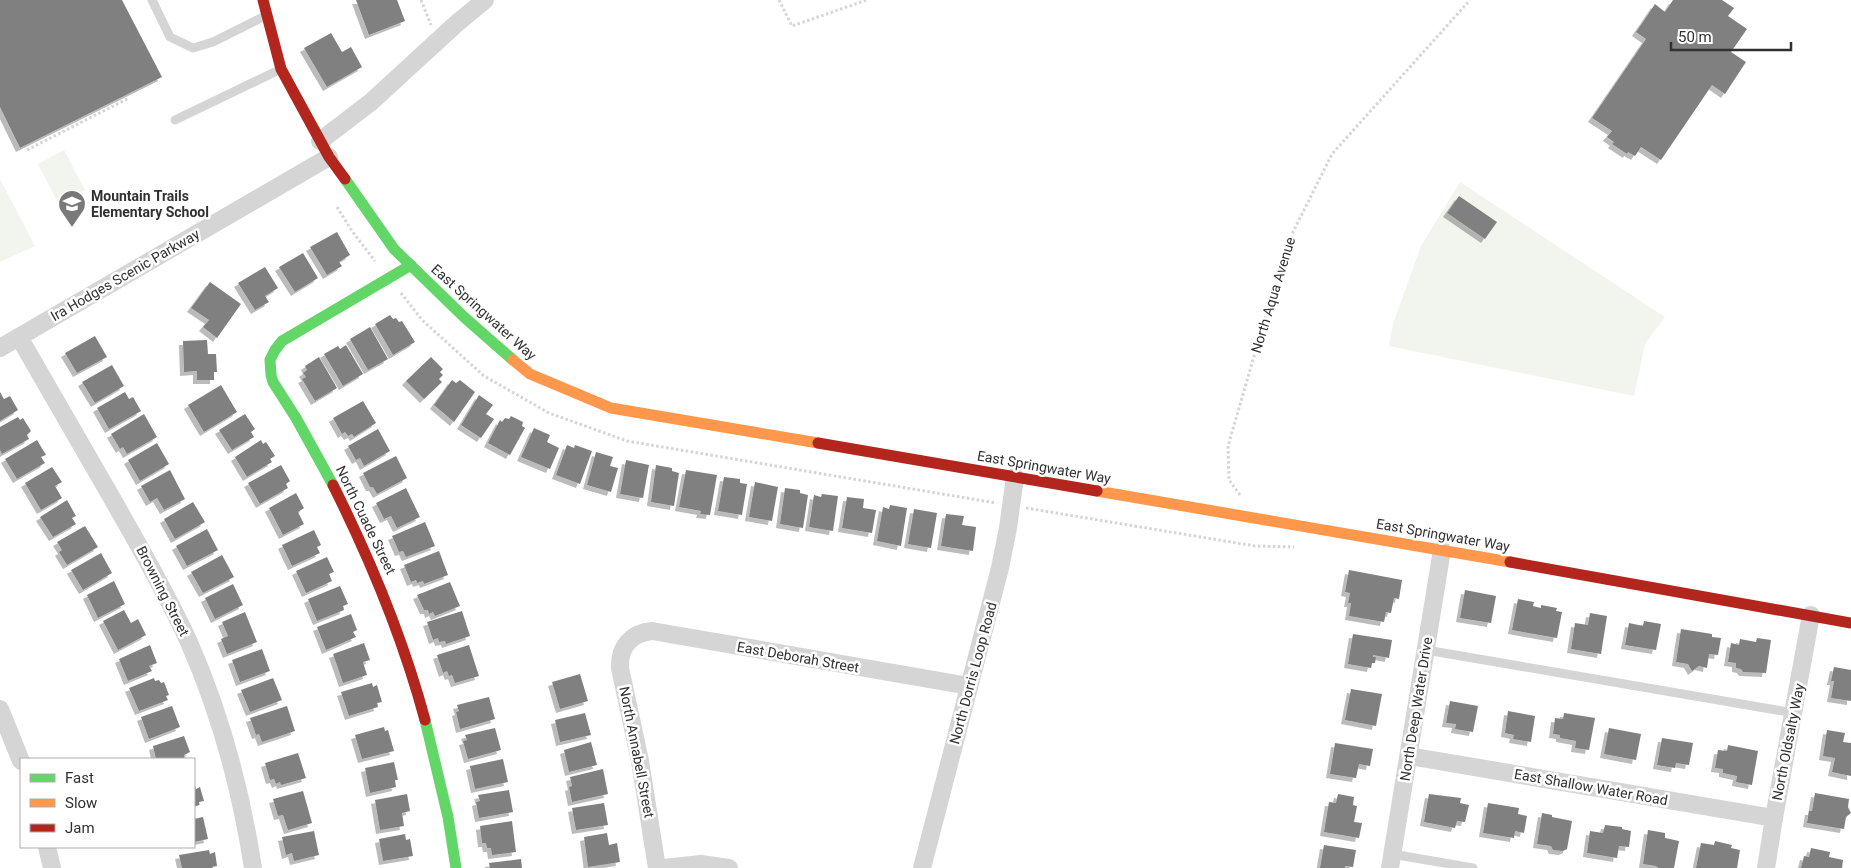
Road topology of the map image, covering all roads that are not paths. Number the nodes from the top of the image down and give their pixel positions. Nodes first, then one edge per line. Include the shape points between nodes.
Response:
1 (152, 0) edge
2 (262, 0) edge
3 (485, 0) edge
4 (267, 15) junction
5 (281, 69) junction
6 (175, 120) dead end
7 (325, 149) junction
8 (411, 265) junction
9 (19, 337) junction
10 (0, 348) edge
11 (1015, 477) junction
12 (1442, 550) junction
13 (1811, 616) junction
14 (1851, 623) edge
15 (629, 639) joint
16 (1426, 650) junction
17 (969, 686) junction
18 (0, 709) edge
19 (1794, 713) junction
20 (1409, 756) junction
21 (20, 759) edge
22 (1774, 818) junction
23 (47, 848) edge
24 (1391, 861) edge
25 (52, 868) edge
26 (254, 868) edge
27 (456, 868) edge
28 (657, 868) edge
29 (664, 868) edge
30 (729, 868) edge
31 (922, 868) edge
32 (1472, 868) edge
33 (1766, 868) edge

1 - 4 lane via 170,37 193,48 213,42
2 - 4 street, East Springwater Way
3 - 7 street, Ira Hodges Scenic Parkway via 371,102
4 - 5 street, East Springwater Way
5 - 6 lane
5 - 7 street, East Springwater Way
7 - 8 street, East Springwater Way via 394,249
7 - 9 street, Ira Hodges Scenic Parkway
8 - 11 street, East Springwater Way via 464,317 530,374 611,408
8 - 27 street, North Cuade Street via 282,341 273,353 270,369 274,384 349,514 385,597 429,733
9 - 10 street, Ira Hodges Scenic Parkway
9 - 26 street, Browning Street via 148,561 188,640 224,736
11 - 12 street, East Springwater Way
11 - 17 street, North Dorris Loop Road via 1000,568
12 - 13 street, East Springwater Way
12 - 16 street, North Deep Water Drive
13 - 14 street, East Springwater Way
13 - 19 street, North Oldsalty Way
15 - 17 street, East Deborah Street via 652,631
15 - 28 street, North Annabell Street via 621,652 620,668 640,761
16 - 19 lane
16 - 20 street, North Deep Water Drive
17 - 31 street, North Dorris Loop Road
18 - 21 street
19 - 22 street, North Oldsalty Way
20 - 22 street, East Shallow Water Road
20 - 24 street, North Deep Water Drive
22 - 33 street, North Oldsalty Way
23 - 25 street
24 - 32 lane
29 - 30 street via 696,864

